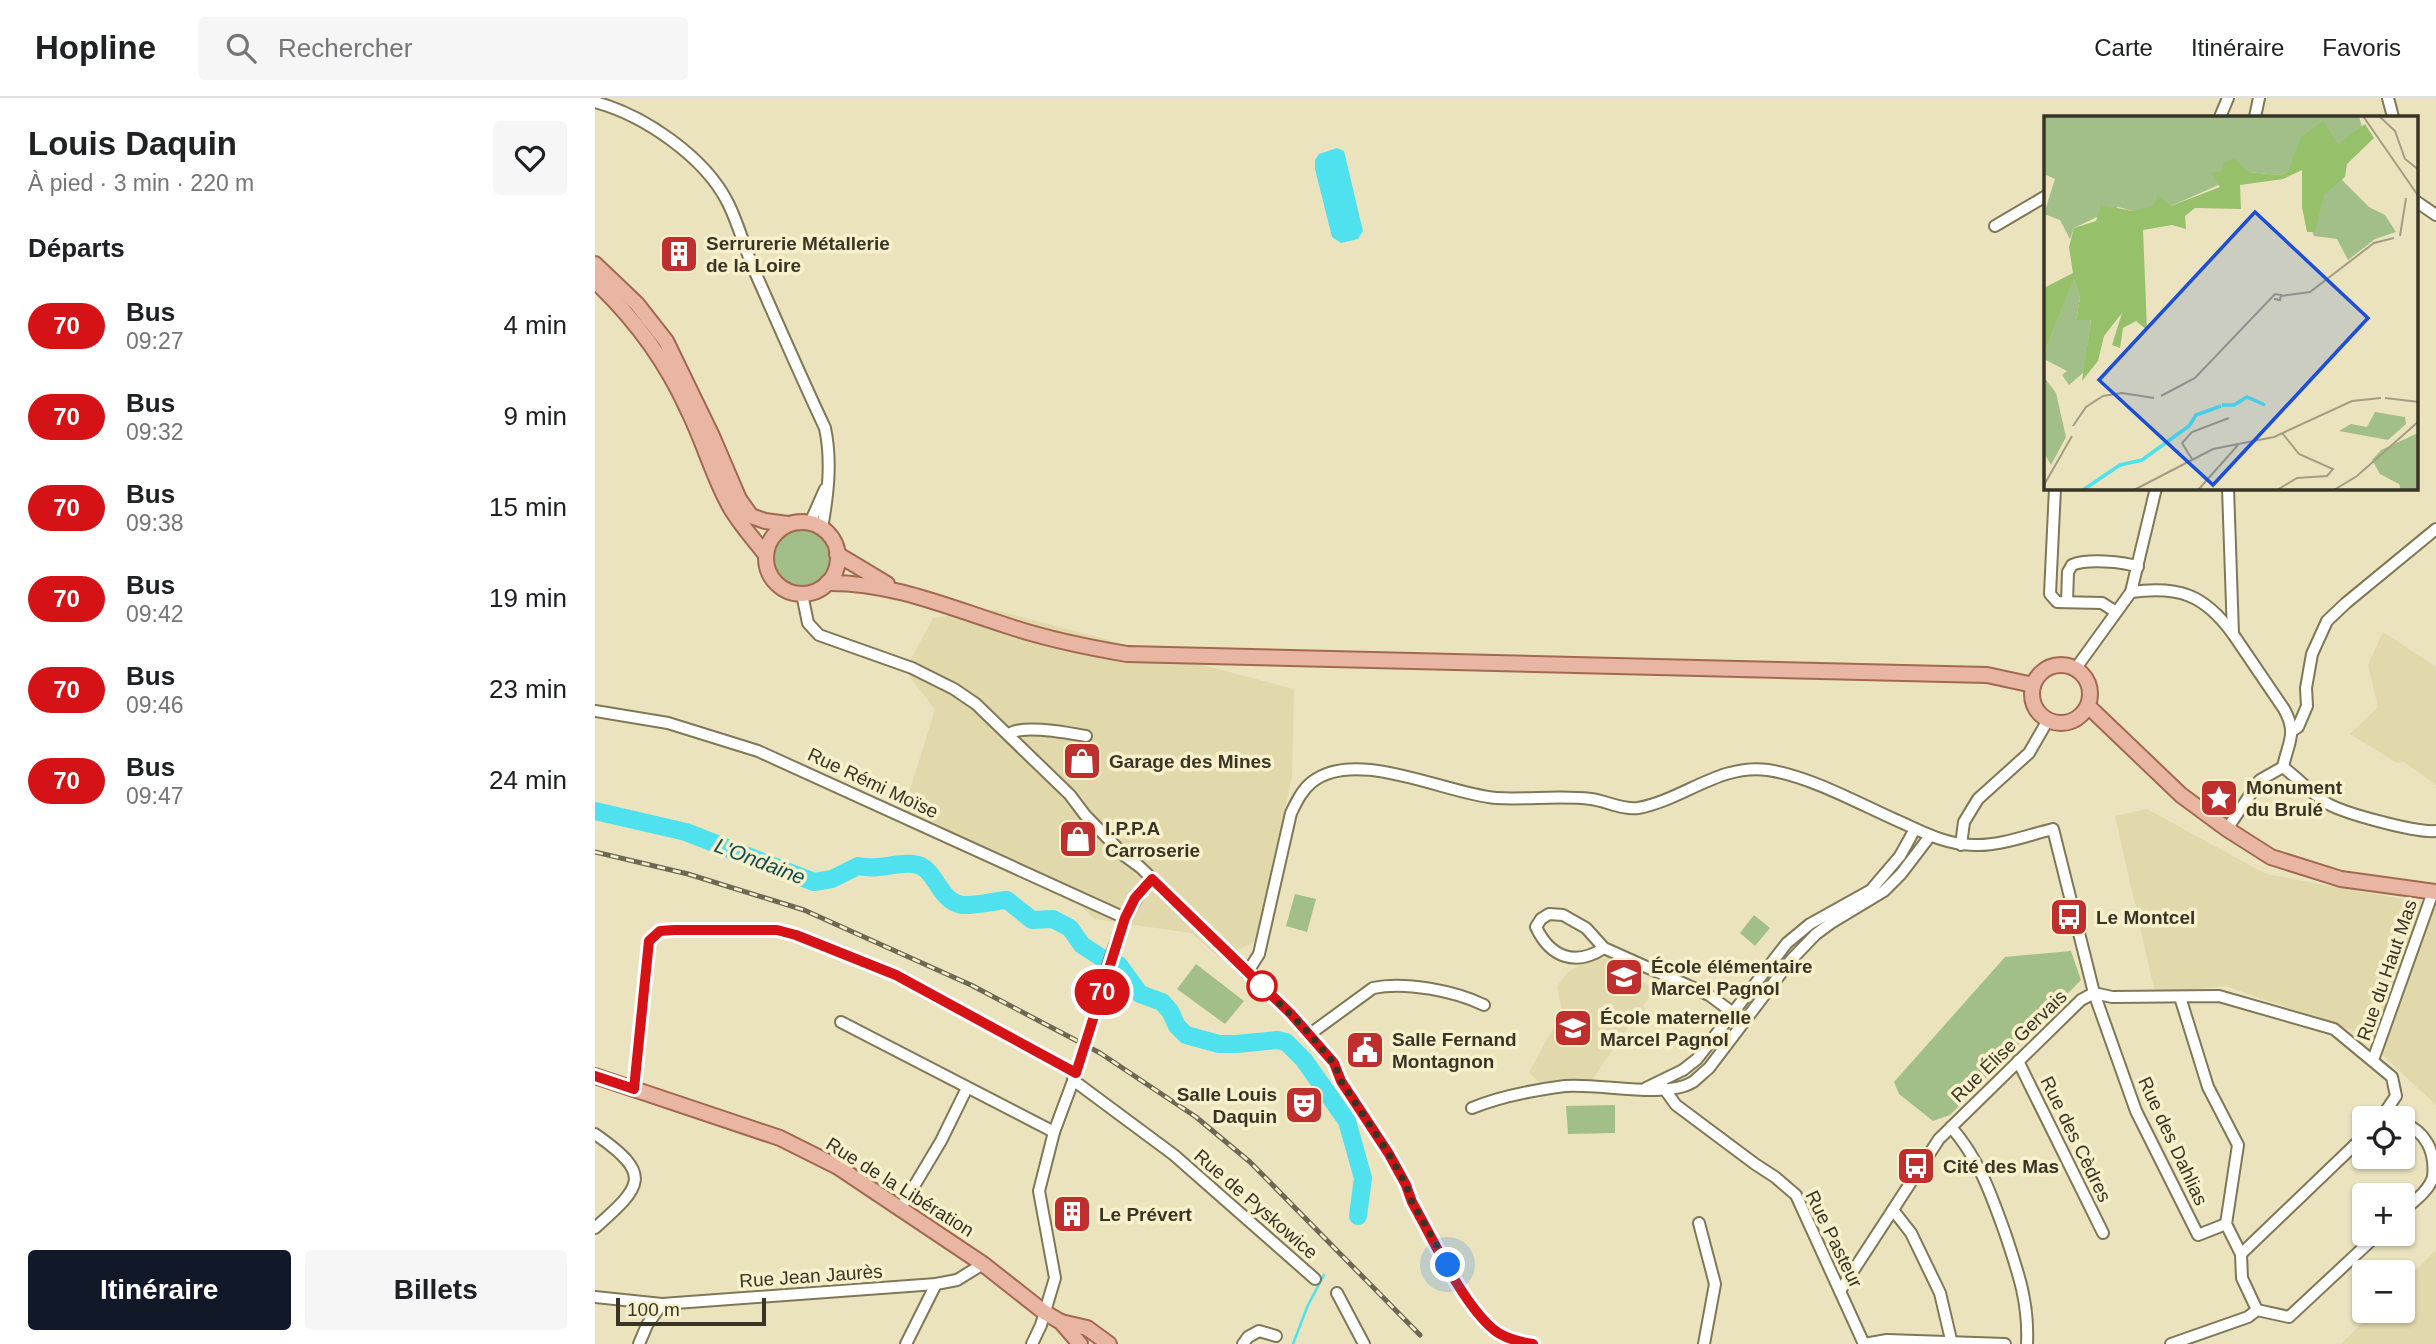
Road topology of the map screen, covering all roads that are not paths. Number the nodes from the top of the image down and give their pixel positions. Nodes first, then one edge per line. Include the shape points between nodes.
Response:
1 (2228, 98) edge
2 (2259, 98) edge
3 (2388, 98) edge
4 (595, 102) edge
5 (2220, 116) edge
6 (2255, 116) edge
7 (2393, 116) edge
8 (2044, 197) edge
9 (2419, 203) edge
10 (2436, 215) edge
11 (1994, 226) dead end
12 (595, 264) edge
13 (595, 281) edge
14 (2055, 490) edge
15 (2156, 490) edge
16 (2228, 490) edge
17 (788, 524) junction
18 (816, 525) junction
19 (2436, 529) edge
20 (837, 554) junction
21 (766, 555) junction
22 (2138, 567) junction
23 (827, 583) junction
24 (898, 590) junction
25 (2131, 592) junction
26 (802, 594) junction
27 (2067, 602) junction
28 (2116, 612) junction
29 (2233, 634) junction
30 (2076, 668) junction
31 (2033, 685) junction
32 (2088, 706) junction
33 (595, 711) edge
34 (2048, 720) junction
35 (2292, 730) junction
36 (1009, 734) junction
37 (1086, 736) dead end
38 (2283, 767) junction
39 (1915, 829) junction
40 (2227, 829) junction
41 (2436, 831) edge
42 (1930, 836) junction
43 (1961, 845) junction
44 (1152, 879) junction
45 (2435, 892) edge
46 (1125, 918) junction
47 (1604, 948) junction
48 (1247, 972) junction
49 (2094, 992) junction
50 (2180, 997) junction
51 (1484, 1005) dead end
52 (1733, 1012) junction
53 (1744, 1021) junction
54 (841, 1022) dead end
55 (1310, 1034) junction
56 (2374, 1060) junction
57 (2018, 1061) junction
58 (595, 1077) edge
59 (1075, 1077) junction
60 (1663, 1086) junction
61 (967, 1088) junction
62 (634, 1089) junction
63 (2389, 1106) edge
64 (1472, 1108) dead end
65 (1951, 1128) junction
66 (2415, 1128) edge
67 (1054, 1132) junction
68 (595, 1134) edge
69 (2352, 1148) edge
70 (2415, 1200) edge
71 (901, 1208) junction
72 (1893, 1210) junction
73 (1699, 1223) dead end
74 (2226, 1224) junction
75 (595, 1228) edge
76 (2103, 1233) dead end
77 (2365, 1246) edge
78 (2241, 1254) junction
79 (983, 1264) junction
80 (1315, 1279) dead end
81 (936, 1284) junction
82 (1840, 1291) junction
83 (1337, 1293) dead end
84 (595, 1297) edge
85 (662, 1304) junction
86 (2257, 1310) junction
87 (1044, 1312) junction
88 (1061, 1322) junction
89 (1276, 1336) dead end
90 (1518, 1343) edge
91 (639, 1344) edge
92 (906, 1344) edge
93 (1032, 1344) edge
94 (1080, 1344) edge
95 (1109, 1344) edge
96 (1243, 1344) edge
97 (1364, 1344) edge
98 (1533, 1344) edge
99 (1704, 1344) edge
100 (1864, 1344) edge
101 (1952, 1344) edge
102 (2005, 1344) edge
103 (2027, 1344) edge
104 (2171, 1344) edge

1 - 5 street
2 - 6 street
3 - 7 street
4 - 18 street via 677,144 694,157 728,203 825,428 830,452 826,505
8 - 11 street
9 - 10 street
12 - 17 main road via 637,304 666,341 751,516
13 - 21 main road via 624,309 652,347 688,408 729,506
14 - 27 street via 2050,594 2053,600
15 - 22 street
16 - 29 street
17 - 18 main road
17 - 21 main road via 769,542
18 - 20 main road via 829,535
19 - 35 street via 2327,621 2312,654 2307,706
20 - 23 main road
20 - 24 main road
21 - 26 main road via 767,566 780,586
22 - 25 street
22 - 27 street via 2126,563 2072,565
23 - 24 main road
23 - 26 main road
24 - 31 main road via 1056,641 1127,653 1987,675
25 - 28 street
25 - 29 street via 2186,593 2205,603
26 - 36 street via 808,623 819,635 931,676 976,704
27 - 28 street via 2102,603
28 - 30 street
29 - 35 street via 2291,720
30 - 31 main road via 2050,666
30 - 32 main road via 2088,682
31 - 34 main road via 2034,705
32 - 34 main road via 2080,717 2067,722
32 - 40 main road via 2181,795
33 - 46 street, Rue Rémi Moïse via 668,723 758,751
34 - 43 street via 2029,754 1978,799 1963,822
35 - 38 street
36 - 37 street via 1048,730
36 - 44 street
38 - 40 street via 2260,780
38 - 41 street via 2327,804 2397,826
39 - 42 street
39 - 48 street via 1815,784 1769,770 1722,774 1659,803 1633,808 1590,799 1494,798 1363,769 1332,772 1313,781 1291,813 1259,954
39 - 52 street via 1900,856 1871,890 1810,924 1787,943
40 - 45 main road via 2271,857 2341,879
42 - 43 street
42 - 53 street via 1884,891 1816,934
43 - 49 street via 2053,829
44 - 46 street
44 - 48 street
45 - 56 street, Rue du Haut Mas
46 - 59 street, bridge
47 - 47 street via 1586,929 1563,915 1549,914 1537,927 1554,952 1581,958
47 - 52 street via 1709,995
48 - 55 street
49 - 50 street, Rue Élise Gervais via 2112,997
49 - 57 street, Rue Élise Gervais
49 - 74 street, Rue des Dahlias via 2136,1111 2198,1235
50 - 56 street, Rue Élise Gervais via 2219,996 2334,1029
50 - 74 street via 2208,1087 2238,1145
51 - 55 street via 1464,995 1381,986
52 - 53 street
52 - 60 street via 1697,1059
53 - 60 street via 1692,1083
54 - 61 street
55 - 90 street via 1334,1063 1389,1154 1472,1306 1495,1331
56 - 63 street, Rue Élise Gervais via 2392,1077 2396,1096
57 - 65 street, Rue Élise Gervais
57 - 76 street, Rue des Cèdres
58 - 62 main road, Rue de la Libération
59 - 62 street, Rue de Pyskowice via 896,975 796,935 777,930 674,930 660,931 649,941
59 - 67 street
59 - 80 street, Rue de Pyskowice via 1174,1155
60 - 64 street via 1567,1086 1519,1093
60 - 82 street, Rue Pasteur via 1676,1105 1796,1195
61 - 67 street
61 - 71 street
62 - 71 main road, Rue de la Libération via 781,1138 838,1167
65 - 72 street, Rue Élise Gervais
65 - 103 street via 1987,1181 2024,1288
66 - 70 street via 2429,1140 2433,1157 2433,1177
67 - 87 street via 1039,1191 1055,1278
68 - 75 street via 625,1159 635,1174 629,1197
69 - 78 street
71 - 79 main road, Rue de la Libération
72 - 82 street, Rue Élise Gervais
72 - 101 street via 1911,1234 1940,1293
73 - 99 street via 1715,1284
74 - 78 street
77 - 86 street via 2289,1317
78 - 86 street via 2242,1278
79 - 81 street, Rue Jean Jaurès via 957,1280
79 - 87 main road, Rue de la Libération
81 - 85 street, Rue Jean Jaurès
81 - 92 street
82 - 100 street, Rue Pasteur
83 - 97 street
84 - 85 street, Rue Jean Jaurès
85 - 91 street
86 - 104 street
87 - 88 main road, Rue de la Libération
87 - 93 street
88 - 94 main road, Rue de la Libération
88 - 95 main road via 1087,1328
89 - 96 street via 1259,1331
90 - 98 street
100 - 101 street via 1888,1340
101 - 102 street

